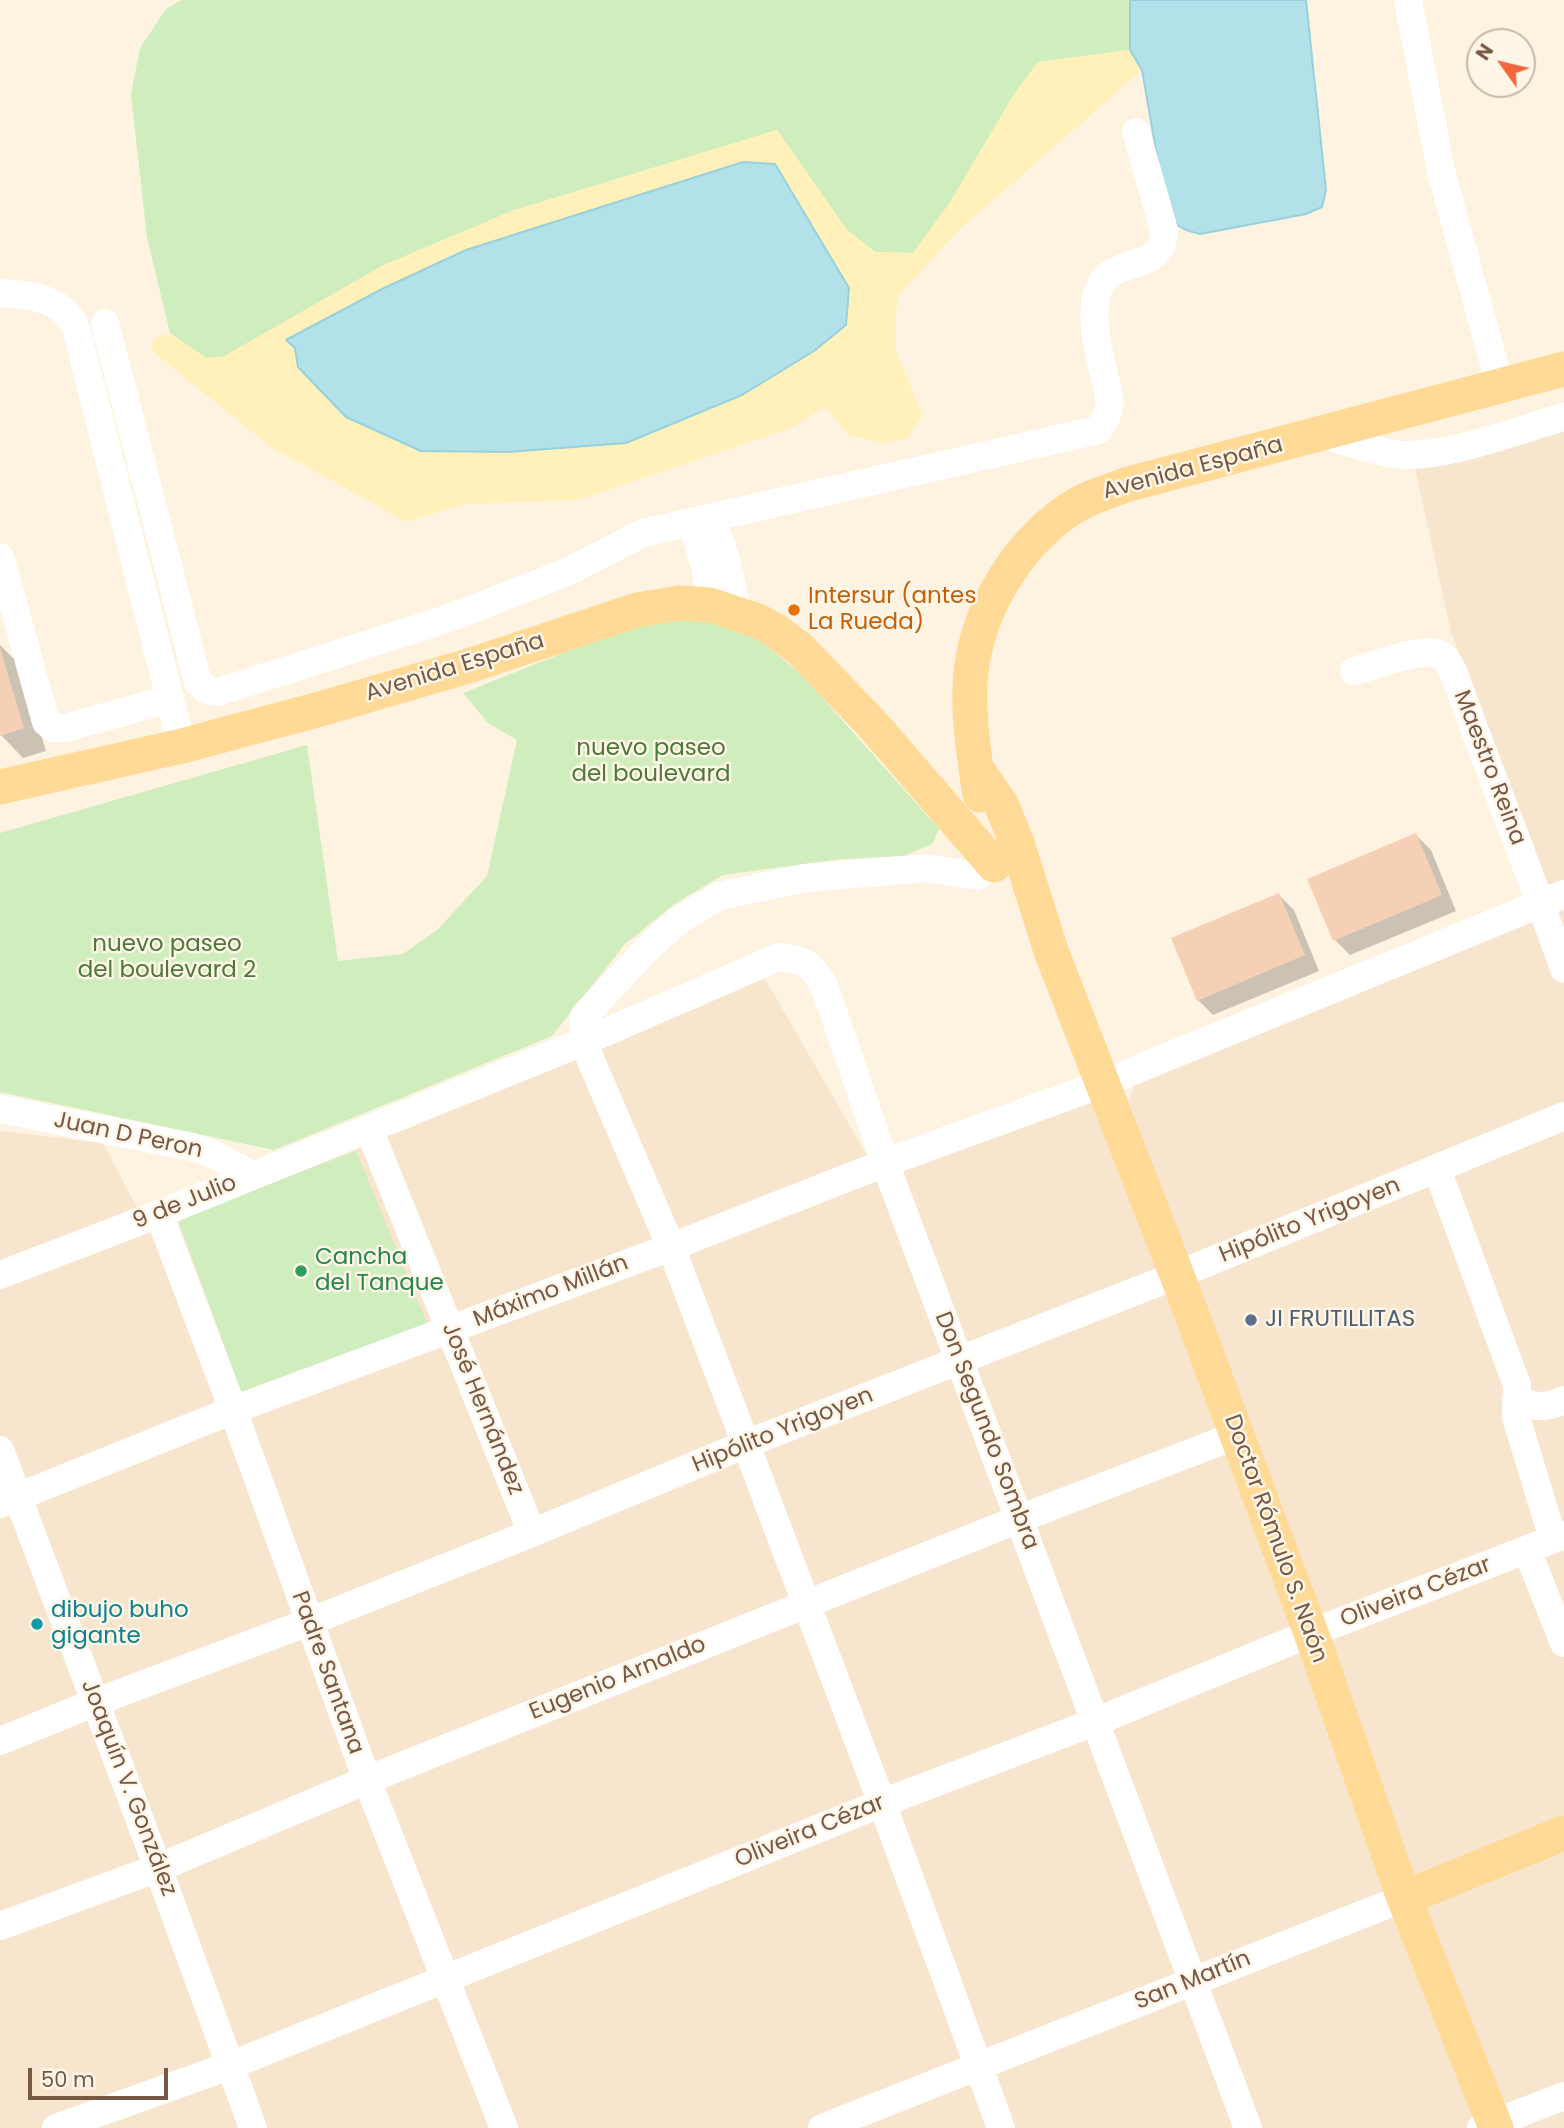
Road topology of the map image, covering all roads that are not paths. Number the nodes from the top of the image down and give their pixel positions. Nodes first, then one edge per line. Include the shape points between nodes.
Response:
1 (1408, 0) edge
2 (1136, 132) dead end
3 (0, 293) edge
4 (105, 323) dead end
5 (1564, 369) edge
6 (1500, 386) junction
7 (1564, 417) edge
8 (1321, 434) junction
9 (702, 521) junction
10 (0, 556) edge
11 (724, 609) junction
12 (1354, 671) dead end
13 (170, 699) junction
14 (182, 746) junction
15 (0, 787) edge
16 (974, 788) junction
17 (1006, 854) junction
18 (926, 867) junction
19 (1552, 898) edge
20 (1564, 969) edge
21 (583, 1042) junction
22 (1104, 1083) junction
23 (0, 1109) edge
24 (1564, 1116) edge
25 (369, 1129) junction
26 (885, 1163) junction
27 (1437, 1169) junction
28 (252, 1175) junction
29 (159, 1214) junction
30 (671, 1247) junction
31 (0, 1275) edge
32 (1177, 1275) junction
33 (450, 1330) junction
34 (960, 1361) junction
35 (1517, 1400) junction
36 (1564, 1400) edge
37 (233, 1410) junction
38 (1237, 1435) junction
39 (746, 1444) junction
40 (0, 1450) edge
41 (9, 1500) edge
42 (1019, 1519) junction
43 (532, 1533) junction
44 (1559, 1537) edge
45 (1527, 1550) junction
46 (806, 1604) junction
47 (309, 1622) junction
48 (1311, 1633) junction
49 (1564, 1643) edge
50 (96, 1702) junction
51 (1095, 1722) junction
52 (0, 1741) edge
53 (367, 1780) junction
54 (882, 1803) junction
55 (1564, 1833) edge
56 (159, 1868) junction
57 (1404, 1898) junction
58 (0, 1926) edge
59 (446, 1979) junction
60 (1193, 1981) junction
61 (229, 2066) junction
62 (978, 2067) junction
63 (1564, 2096) edge
64 (1490, 2126) edge
65 (56, 2128) edge
66 (253, 2128) edge
67 (504, 2128) edge
68 (822, 2128) edge
69 (1001, 2128) edge
70 (1248, 2128) edge

1 - 6 street via 1441,171
2 - 9 street via 1164,230 1156,253 1122,267 1099,286 1097,341 1110,403 1098,430
3 - 13 street via 26,294 51,302 63,309 76,328
4 - 9 street via 198,682 207,690 218,692 444,620 565,573 643,533
5 - 6 main road, Avenida España
6 - 8 main road, Avenida España
7 - 8 street via 1447,451 1417,455 1394,454
8 - 16 main road, Avenida España via 1094,496 1036,536 1009,573 979,634 971,673
9 - 11 street via 726,558
10 - 13 street via 46,722 53,728
11 - 14 main road, Avenida España via 680,603 637,610 465,667
11 - 16 main road, Avenida España via 776,631 801,650 873,724
12 - 19 street, Maestro Reina via 1422,652 1447,659
13 - 14 street
14 - 15 main road, Avenida España
16 - 17 main road, Doctor Rómulo S. Naón via 982,818
16 - 18 street via 951,854
17 - 18 street via 977,876
17 - 22 main road, Doctor Rómulo S. Naón
18 - 21 street via 805,878 719,897 678,921 647,948 584,1016
19 - 20 street, Maestro Reina
19 - 22 street, Máximo Millán
21 - 25 street, 9 de Julio
21 - 26 street, Don Segundo Sombra via 779,957 801,959 824,985
21 - 30 street
22 - 26 street, Máximo Millán
22 - 32 main road, Doctor Rómulo S. Naón
23 - 28 street, Juan D Peron via 192,1147
24 - 27 street, Hipólito Yrigoyen
25 - 28 street, 9 de Julio
25 - 33 street, José Hernández
26 - 30 street, Máximo Millán
26 - 34 street, Don Segundo Sombra
27 - 32 street, Hipólito Yrigoyen
27 - 35 street via 1517,1385
28 - 29 street, 9 de Julio
29 - 31 street, 9 de Julio
29 - 37 street, Padre Santana
30 - 33 street, Máximo Millán
30 - 39 street
32 - 34 street, Hipólito Yrigoyen
32 - 38 main road, Doctor Rómulo S. Naón
33 - 37 street, Máximo Millán
33 - 43 street, José Hernández
34 - 39 street, Hipólito Yrigoyen
34 - 42 street, Don Segundo Sombra
35 - 36 street via 1536,1407
35 - 44 street via 1516,1418
37 - 41 street, Máximo Millán
37 - 47 street, Padre Santana
38 - 42 street, Eugenio Arnaldo
38 - 48 main road, Doctor Rómulo S. Naón
39 - 43 street, Hipólito Yrigoyen
39 - 46 street
40 - 41 street, Joaquín V. González
41 - 50 street, Joaquín V. González
42 - 46 street, Eugenio Arnaldo
42 - 51 street, Don Segundo Sombra
43 - 47 street, Hipólito Yrigoyen
44 - 45 street, Oliveira Cézar
45 - 48 street, Oliveira Cézar
45 - 49 street
46 - 53 street, Eugenio Arnaldo
46 - 54 street
47 - 50 street, Hipólito Yrigoyen
47 - 53 street, Padre Santana
48 - 51 street, Oliveira Cézar
48 - 57 main road, Doctor Rómulo S. Naón
50 - 52 street, Hipólito Yrigoyen
50 - 56 street, Joaquín V. González
51 - 54 street, Oliveira Cézar
51 - 60 street, Don Segundo Sombra
53 - 56 street, Eugenio Arnaldo
53 - 59 street, Padre Santana
54 - 59 street, Oliveira Cézar
54 - 62 street
55 - 57 main road, San Martín
56 - 58 street, Eugenio Arnaldo
56 - 61 street, Joaquín V. González
57 - 60 street, San Martín
57 - 64 main road, Doctor Rómulo S. Naón
59 - 61 street, Oliveira Cézar
59 - 67 street, Padre Santana
60 - 62 street, San Martín
60 - 70 street, Don Segundo Sombra
61 - 65 street, Oliveira Cézar
61 - 66 street, Joaquín V. González
62 - 68 street, San Martín
62 - 69 street
63 - 64 street

